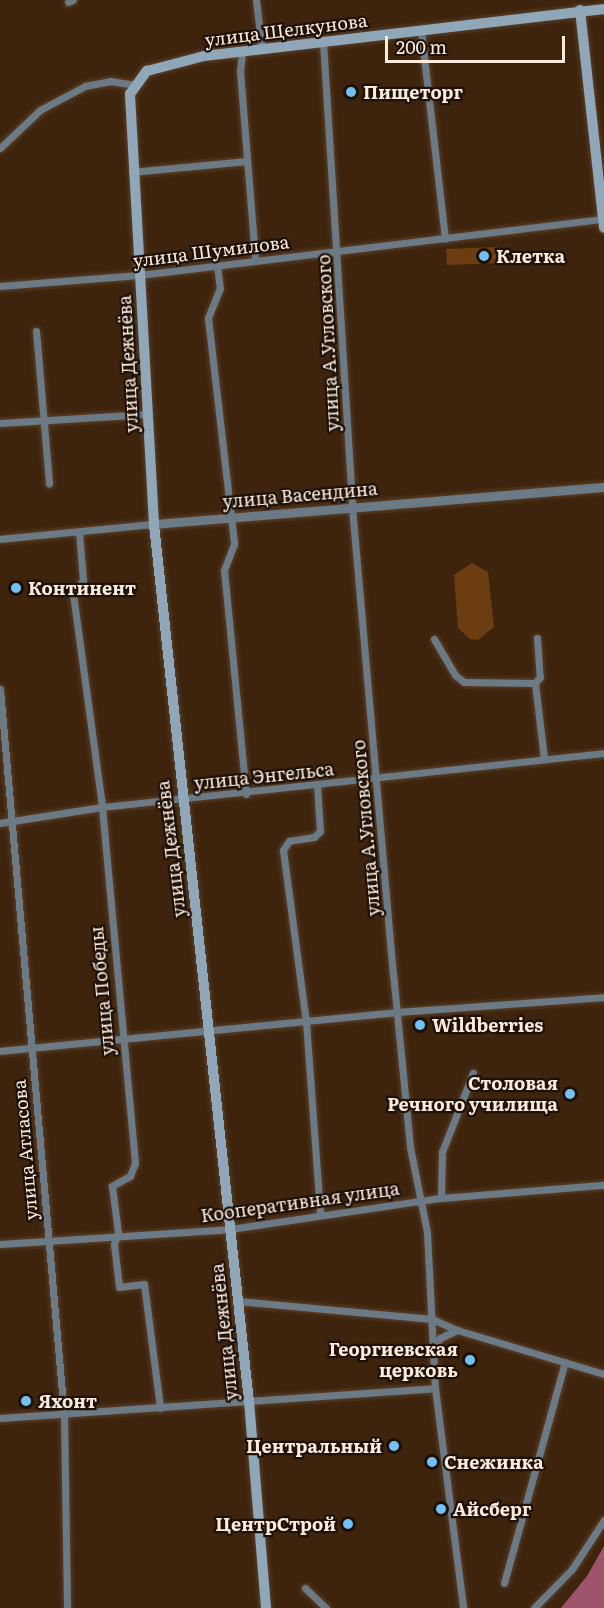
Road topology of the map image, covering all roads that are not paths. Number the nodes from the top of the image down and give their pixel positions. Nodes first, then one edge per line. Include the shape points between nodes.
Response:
1 (256, 0) edge
2 (579, 5) edge
3 (604, 9) edge
4 (422, 31) junction
5 (323, 42) junction
6 (262, 50) junction
7 (242, 53) junction
8 (134, 85) junction
9 (0, 148) edge
10 (246, 161) junction
11 (132, 172) junction
12 (604, 222) edge
13 (445, 239) junction
14 (339, 252) junction
15 (255, 259) junction
16 (218, 265) junction
17 (139, 274) junction
18 (0, 286) edge
19 (36, 331) dead end
20 (148, 414) junction
21 (44, 419) junction
22 (0, 423) edge
23 (49, 483) dead end
24 (604, 488) edge
25 (352, 507) junction
26 (231, 518) junction
27 (154, 524) junction
28 (79, 532) junction
29 (0, 539) edge
30 (537, 638) dead end
31 (434, 639) dead end
32 (535, 683) junction
33 (0, 689) edge
34 (604, 753) edge
35 (544, 758) junction
36 (376, 779) junction
37 (317, 785) junction
38 (246, 794) junction
39 (182, 800) junction
40 (102, 807) junction
41 (12, 822) junction
42 (0, 823) edge
43 (604, 997) edge
44 (397, 1012) junction
45 (306, 1022) junction
46 (210, 1030) junction
47 (121, 1039) junction
48 (31, 1048) junction
49 (0, 1051) edge
50 (473, 1073) dead end
51 (604, 1185) edge
52 (441, 1197) junction
53 (422, 1201) junction
54 (320, 1214) junction
55 (230, 1229) junction
56 (115, 1238) junction
57 (48, 1242) junction
58 (0, 1244) edge
59 (238, 1301) junction
60 (432, 1319) junction
61 (457, 1330) junction
62 (434, 1347) junction
63 (565, 1362) junction
64 (604, 1374) edge
65 (435, 1388) junction
66 (249, 1402) junction
67 (160, 1408) junction
68 (64, 1414) junction
69 (0, 1418) edge
70 (604, 1520) edge
71 (504, 1583) dead end
72 (305, 1588) dead end
73 (67, 1608) edge
74 (266, 1608) edge
75 (326, 1608) edge
76 (462, 1608) edge
77 (534, 1608) edge

1 - 6 street
2 - 3 main road, улица Щелкунова
2 - 4 main road, улица Щелкунова
2 - 12 main road
4 - 5 main road, улица Щелкунова
4 - 13 street
5 - 6 main road, улица Щелкунова
5 - 14 street, улица А.Угловского
6 - 7 main road, улица Щелкунова
7 - 8 main road, улица Щелкунова via 168,64 147,71
7 - 10 street
8 - 9 street via 110,81 85,86 40,110
8 - 11 main road, улица Дежнёва via 130,94
10 - 11 street
10 - 15 street
11 - 17 main road, улица Дежнёва
12 - 13 street, улица Шумилова
13 - 14 street, улица Шумилова
14 - 15 street, улица Шумилова
14 - 25 street, улица А.Угловского
15 - 16 street, улица Шумилова
16 - 17 street, улица Шумилова
16 - 26 street via 220,288 208,318
17 - 18 street, улица Шумилова
17 - 20 main road, улица Дежнёва
19 - 21 street
20 - 21 street
20 - 27 main road, улица Дежнёва
21 - 22 street
21 - 23 street
24 - 25 street, улица Васендина
25 - 26 street, улица Васендина
25 - 36 street, улица А.Угловского
26 - 27 street, улица Васендина
26 - 38 street via 234,544 224,570
27 - 28 street, улица Васендина
27 - 39 main road, улица Дежнёва
28 - 29 street, улица Васендина
28 - 40 street, улица Победы via 83,580 73,594
30 - 32 street via 540,677
31 - 32 street via 455,675 464,682
32 - 35 street
33 - 41 street, улица Атласова
34 - 35 street, улица Энгельса
35 - 36 street, улица Энгельса
36 - 37 street, улица Энгельса
36 - 44 street, улица А.Угловского
37 - 38 street, улица Энгельса
37 - 45 street via 320,831 314,837 289,841 283,850
38 - 39 street, улица Энгельса
39 - 40 street, улица Энгельса
39 - 46 main road, улица Дежнёва
40 - 41 street, улица Энгельса
40 - 47 street, улица Победы
41 - 42 street, улица Энгельса
41 - 48 street, улица Атласова
43 - 44 street
44 - 45 street
44 - 53 street, улица А.Угловского via 410,1147
45 - 46 street
45 - 54 street
46 - 47 street
46 - 55 main road, улица Дежнёва
47 - 48 street
47 - 56 street, улица Победы via 135,1163 130,1176 112,1186
48 - 49 street
48 - 57 street, улица Атласова
50 - 52 street via 442,1152
51 - 52 street, Кооперативная улица
52 - 53 street, Кооперативная улица
53 - 54 street, Кооперативная улица
53 - 60 street, улица А.Угловского
54 - 55 street, Кооперативная улица
55 - 56 street, Кооперативная улица
55 - 59 main road, улица Дежнёва
56 - 57 street, Кооперативная улица
56 - 67 street, улица Победы via 119,1287 144,1284
57 - 58 street, Кооперативная улица
57 - 68 street, улица Атласова
59 - 60 street
59 - 66 main road, улица Дежнёва
60 - 61 street
60 - 62 street, улица А.Угловского
61 - 62 street via 445,1335
61 - 63 street
62 - 65 street, улица А.Угловского
63 - 64 street
63 - 71 street
65 - 66 street
65 - 76 street, улица А.Угловского
66 - 67 street
66 - 74 main road, улица Дежнёва
67 - 68 street
68 - 69 street
68 - 73 street, улица Атласова
70 - 77 street via 572,1569
72 - 75 street

